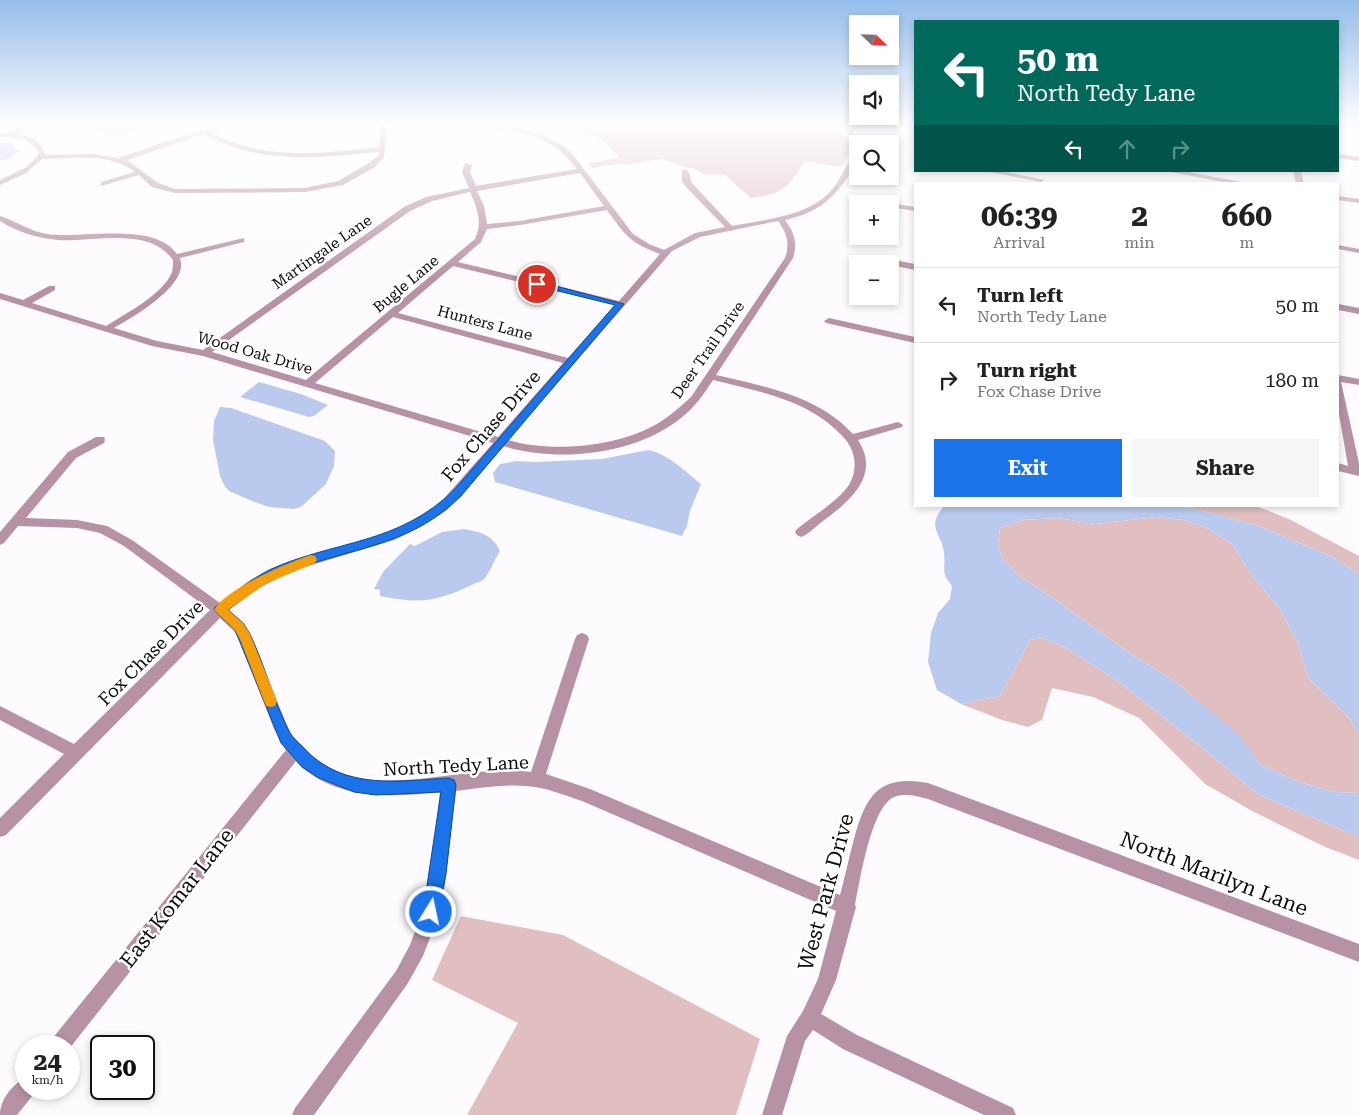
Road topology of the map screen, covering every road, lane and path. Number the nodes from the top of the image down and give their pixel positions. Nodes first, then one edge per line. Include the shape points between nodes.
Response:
1 (12, 177) edge
2 (128, 177) edge
3 (143, 177) edge
4 (353, 177) edge
5 (468, 177) edge
6 (543, 177) edge
7 (587, 177) edge
8 (686, 177) edge
9 (843, 177) edge
10 (1017, 177) edge
11 (1206, 177) edge
12 (1040, 182) edge
13 (1236, 182) edge
14 (0, 183) edge
15 (104, 184) dead end
16 (472, 190) junction
17 (1339, 198) edge
18 (1359, 201) edge
19 (899, 206) dead end
20 (609, 207) junction
21 (914, 209) edge
22 (0, 218) edge
23 (780, 218) junction
24 (484, 227) junction
25 (730, 228) junction
26 (241, 240) dead end
27 (1339, 247) edge
28 (1359, 251) edge
29 (665, 253) junction
30 (176, 257) junction
31 (452, 263) junction
32 (899, 264) edge
33 (914, 267) edge
34 (52, 288) dead end
35 (0, 296) edge
36 (23, 304) junction
37 (620, 304) junction
38 (1339, 307) edge
39 (1359, 311) edge
40 (392, 314) junction
41 (829, 321) dead end
42 (107, 329) junction
43 (914, 340) edge
44 (205, 353) junction
45 (570, 362) junction
46 (710, 376) junction
47 (1339, 378) edge
48 (1359, 382) edge
49 (308, 384) junction
50 (1339, 389) edge
51 (898, 425) dead end
52 (850, 438) junction
53 (100, 440) dead end
54 (501, 442) junction
55 (1339, 467) edge
56 (1357, 471) edge
57 (16, 522) junction
58 (801, 532) dead end
59 (0, 540) edge
60 (220, 610) junction
61 (582, 639) dead end
62 (0, 713) edge
63 (295, 751) junction
64 (76, 753) junction
65 (536, 781) junction
66 (449, 785) junction
67 (0, 829) edge
68 (1053, 838) joint
69 (847, 907) junction
70 (1359, 953) edge
71 (810, 1018) junction
72 (68, 1035) edge
73 (16, 1100) edge
74 (4, 1115) edge
75 (302, 1115) edge
76 (772, 1115) edge
77 (1006, 1115) edge

1 - 14 street
2 - 15 street
3 - 4 street via 155,185 185,192 319,192
5 - 16 street
6 - 16 street, Martingale Lane
7 - 20 street
8 - 25 street via 689,185
9 - 23 street, Fox Chase Drive via 827,199 803,212
10 - 12 street
11 - 13 street
16 - 24 street via 483,214
16 - 44 street, Martingale Lane via 435,197 407,209
17 - 18 street
19 - 21 street
20 - 24 street
20 - 29 street via 630,236
22 - 30 street via 12,226 49,236 141,239 164,245
23 - 25 street, Fox Chase Drive
23 - 46 street, Deer Trail Drive via 791,234 789,258
24 - 31 street, Bugle Lane via 478,240
25 - 29 street, Fox Chase Drive via 687,239
26 - 30 street
27 - 28 street
29 - 37 street, Fox Chase Drive
30 - 42 street via 176,271 166,287
31 - 37 street
31 - 40 street, Bugle Lane
32 - 33 street
34 - 36 street
35 - 36 street, Wood Oak Drive
36 - 42 street, Wood Oak Drive
37 - 45 street, Fox Chase Drive
38 - 39 street
40 - 45 street, Hunters Lane
40 - 49 street, Bugle Lane
41 - 43 street
42 - 44 street, Wood Oak Drive via 155,344
44 - 49 street, Wood Oak Drive
45 - 54 street, Fox Chase Drive
46 - 52 street via 797,400 830,418
46 - 54 street, Deer Trail Drive via 676,418 627,441 605,447 562,451
47 - 48 street
49 - 54 street, Wood Oak Drive
50 - 56 street
51 - 52 street
52 - 58 street via 861,457 858,480 847,495
53 - 57 street via 72,455
54 - 60 street, Fox Chase Drive via 443,507 416,525 390,537 309,560 274,574 251,586
55 - 56 street
57 - 59 street
57 - 60 street, North Tedy Lane via 78,524 103,529 128,543
60 - 63 street, North Tedy Lane via 239,627 245,638 286,738
60 - 64 street, Fox Chase Drive
61 - 65 street
62 - 64 street
63 - 66 street, North Tedy Lane via 324,774 354,785 376,788
63 - 72 street, East Komar Lane
64 - 67 street, Fox Chase Drive
65 - 66 street, North Tedy Lane via 519,778
65 - 69 street, North Tedy Lane via 584,794
66 - 75 street via 431,912 417,950 402,977
68 - 69 street, West Park Drive via 928,791 901,787 891,790 875,803 868,817
68 - 70 street, North Marilyn Lane
69 - 71 street, West Park Drive via 827,980
71 - 76 street, West Park Drive via 798,1036
71 - 77 street via 850,1042
73 - 74 street

